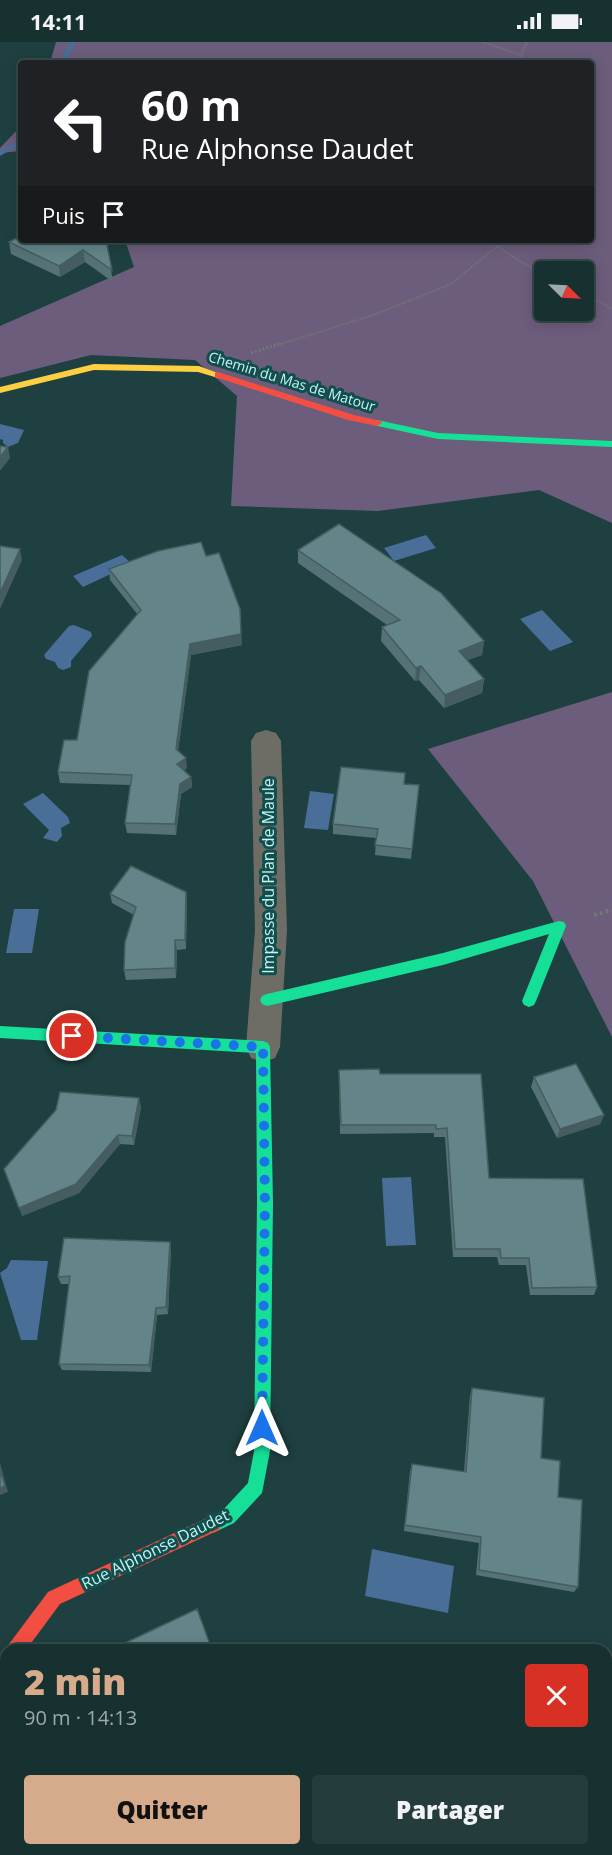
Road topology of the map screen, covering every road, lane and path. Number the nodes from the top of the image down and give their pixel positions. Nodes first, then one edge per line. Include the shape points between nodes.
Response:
1 (482, 42) edge
2 (527, 42) edge
3 (521, 55) junction
4 (525, 60) edge
5 (501, 243) edge
6 (497, 246) junction
7 (534, 268) edge
8 (594, 299) edge
9 (612, 309) edge
10 (199, 369) junction
11 (0, 390) edge
12 (612, 444) edge
13 (266, 741) dead end
14 (267, 1000) junction
15 (529, 1001) dead end
16 (0, 1032) edge
17 (263, 1047) junction
18 (20, 1644) edge

1 - 3 path
2 - 3 path
3 - 4 path
5 - 6 path
6 - 7 path
6 - 10 path via 451,284 371,316
8 - 9 path
10 - 11 street, Chemin du Mas de Matour via 94,367
10 - 12 street, Chemin du Mas de Matour via 352,418 438,436
13 - 14 street, Impasse du Plan de Maule via 271,930
14 - 15 street via 443,959 559,926
14 - 17 street, Impasse du Plan de Maule
16 - 17 street
17 - 18 street, Rue Alphonse Daudet via 262,1451 256,1487 228,1517 54,1598

